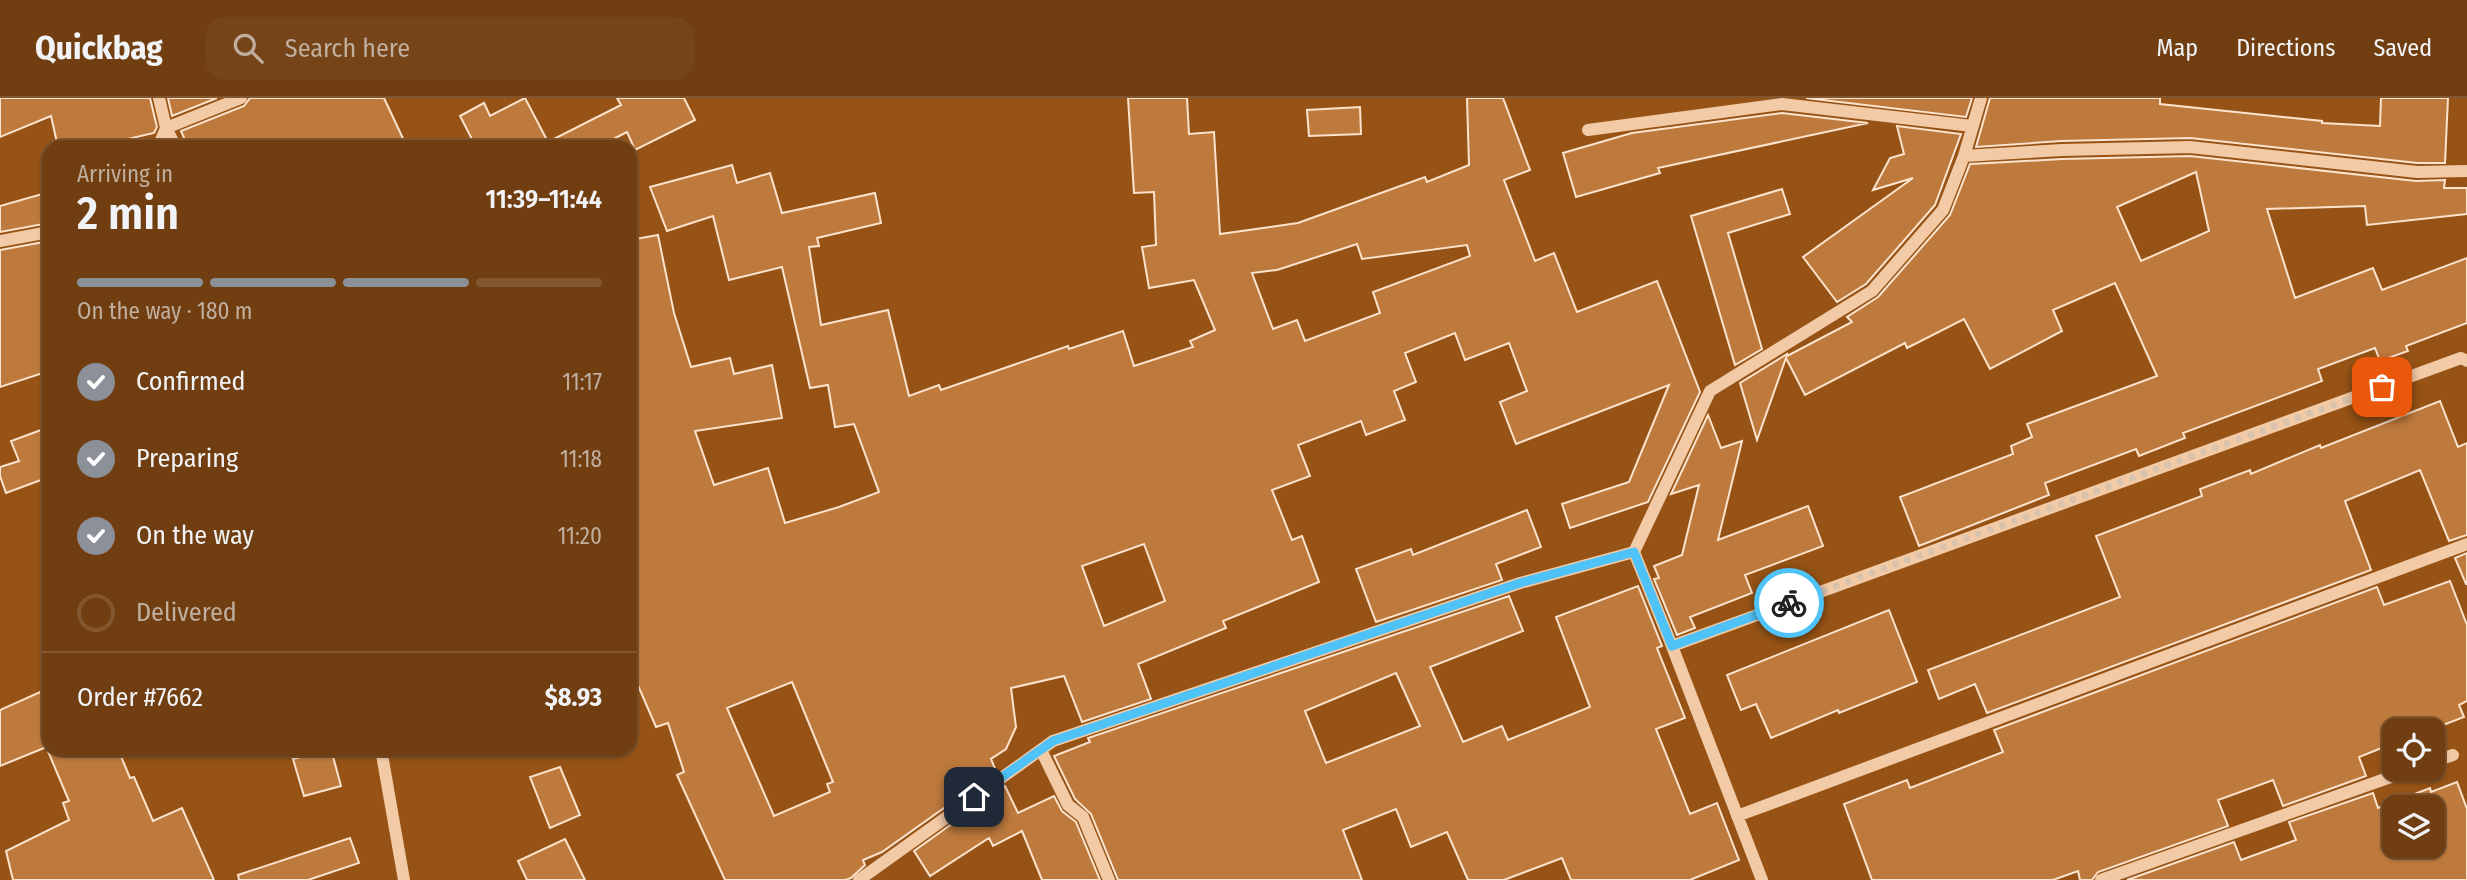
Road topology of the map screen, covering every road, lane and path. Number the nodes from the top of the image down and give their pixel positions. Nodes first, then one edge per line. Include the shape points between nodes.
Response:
1 (159, 98) edge
2 (241, 98) edge
3 (1981, 98) edge
4 (1972, 126) junction
5 (166, 128) junction
6 (1588, 130) dead end
7 (161, 140) edge
8 (172, 140) edge
9 (1964, 156) junction
10 (2467, 171) edge
11 (42, 233) edge
12 (0, 241) edge
13 (2467, 361) edge
14 (2467, 544) edge
15 (1634, 552) junction
16 (1672, 646) junction
17 (1041, 750) junction
18 (2453, 755) dead end
19 (382, 756) edge
20 (2445, 758) edge
21 (2382, 780) edge
22 (1737, 816) junction
23 (404, 880) edge
24 (859, 880) edge
25 (1109, 880) edge
26 (1762, 880) edge
27 (2101, 880) edge

1 - 5 street
2 - 5 street
3 - 4 street
4 - 6 street via 1782,104
4 - 9 street
5 - 7 street
5 - 8 street
9 - 10 street via 2190,147 2417,172
9 - 15 street via 1943,210 1872,291 1710,391
11 - 12 street
13 - 16 street via 2461,358
14 - 22 street
15 - 16 street
15 - 17 street via 1520,583 1362,635 1053,741
16 - 22 street
17 - 24 street
17 - 25 street via 1068,805 1083,817
18 - 20 street
19 - 23 street
21 - 27 street
22 - 26 street

